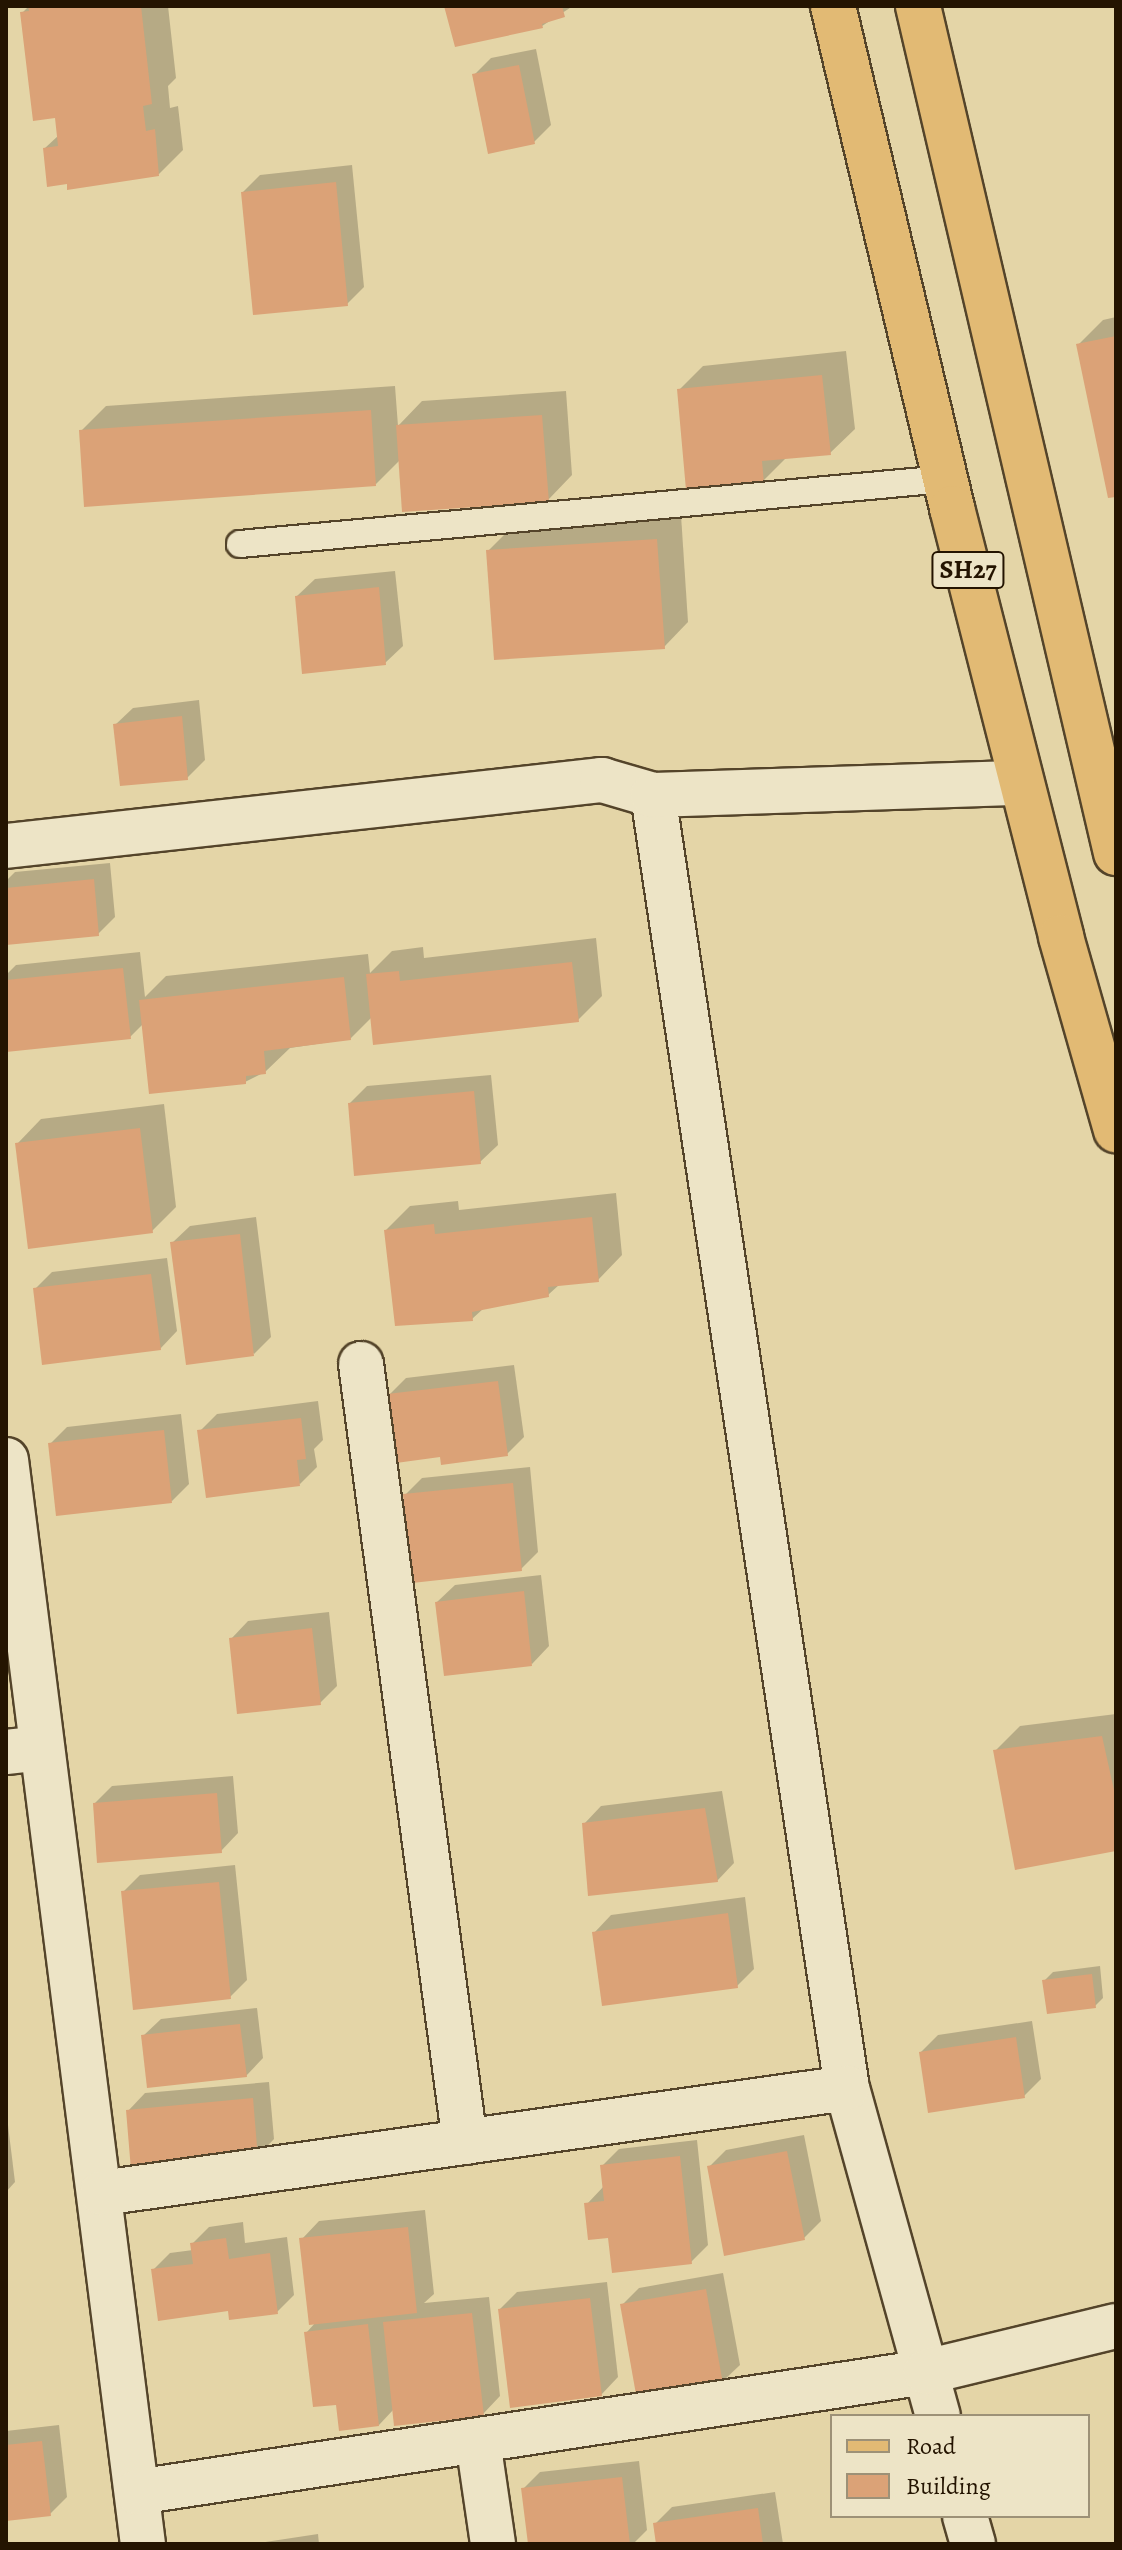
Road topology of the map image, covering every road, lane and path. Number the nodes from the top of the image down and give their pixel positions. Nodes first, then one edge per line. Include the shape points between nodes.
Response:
1 (833, 6) edge
2 (918, 6) edge
3 (945, 479) junction
4 (240, 544) dead end
5 (1021, 783) junction
6 (653, 795) junction
7 (6, 846) edge
8 (1116, 853) edge
9 (1116, 1130) edge
10 (361, 1364) dead end
11 (6, 1460) edge
12 (24, 1750) edge
13 (847, 2088) junction
14 (465, 2142) junction
15 (102, 2193) junction
16 (1116, 2326) edge
17 (926, 2372) junction
18 (937, 2414) edge
19 (478, 2441) junction
20 (137, 2492) junction
21 (966, 2518) edge
22 (143, 2544) edge
23 (493, 2544) edge
24 (973, 2544) edge

1 - 3 main road, SH27
2 - 8 main road, SH27
3 - 4 lane
3 - 5 main road, SH27
5 - 6 street
5 - 9 main road, SH27
6 - 7 street via 602,780
6 - 13 street
10 - 14 street
11 - 12 street
12 - 15 street
13 - 14 street
13 - 17 street
14 - 15 street
15 - 20 street
16 - 17 street
17 - 18 street
17 - 19 street
19 - 20 street
19 - 23 street
20 - 22 street
21 - 24 street

